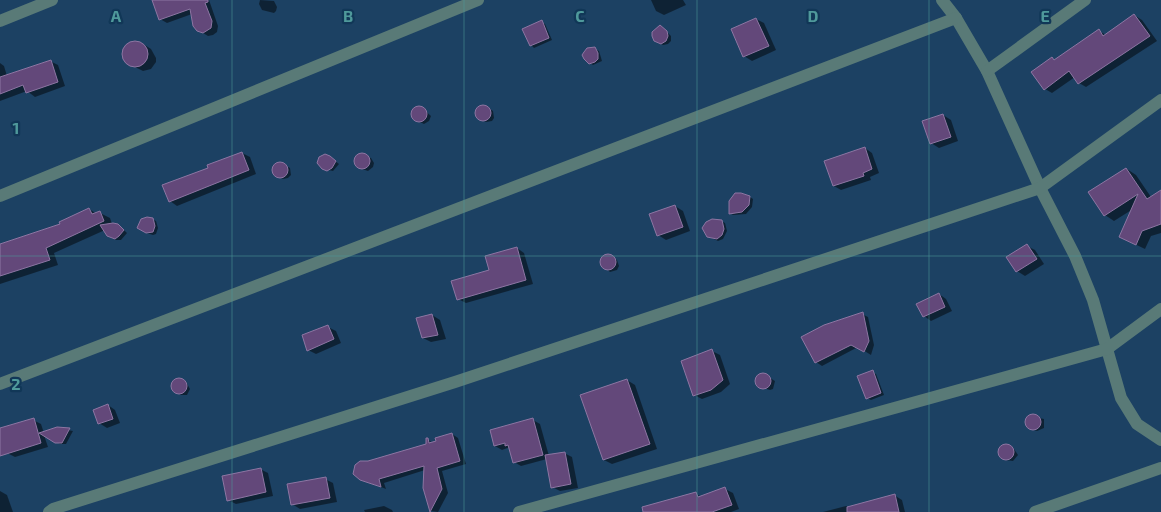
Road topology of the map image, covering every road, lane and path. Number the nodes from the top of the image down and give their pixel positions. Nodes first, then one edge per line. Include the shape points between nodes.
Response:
1 (52, 0) edge
2 (478, 0) edge
3 (942, 0) edge
4 (1085, 0) edge
5 (956, 18) junction
6 (0, 20) edge
7 (988, 71) junction
8 (1161, 100) edge
9 (1040, 188) junction
10 (0, 196) edge
11 (1161, 309) edge
12 (1106, 349) junction
13 (0, 384) edge
14 (1161, 440) edge
15 (1161, 468) edge
16 (49, 512) edge
17 (519, 512) edge
18 (1035, 512) edge

1 - 6 street
2 - 10 street
3 - 5 street
4 - 7 street
5 - 7 street
5 - 13 street
7 - 9 street
8 - 9 street
9 - 12 street via 1075,256 1093,300
9 - 16 street via 455,382
11 - 12 street
12 - 14 street via 1121,398 1137,424
12 - 17 street
15 - 18 street

